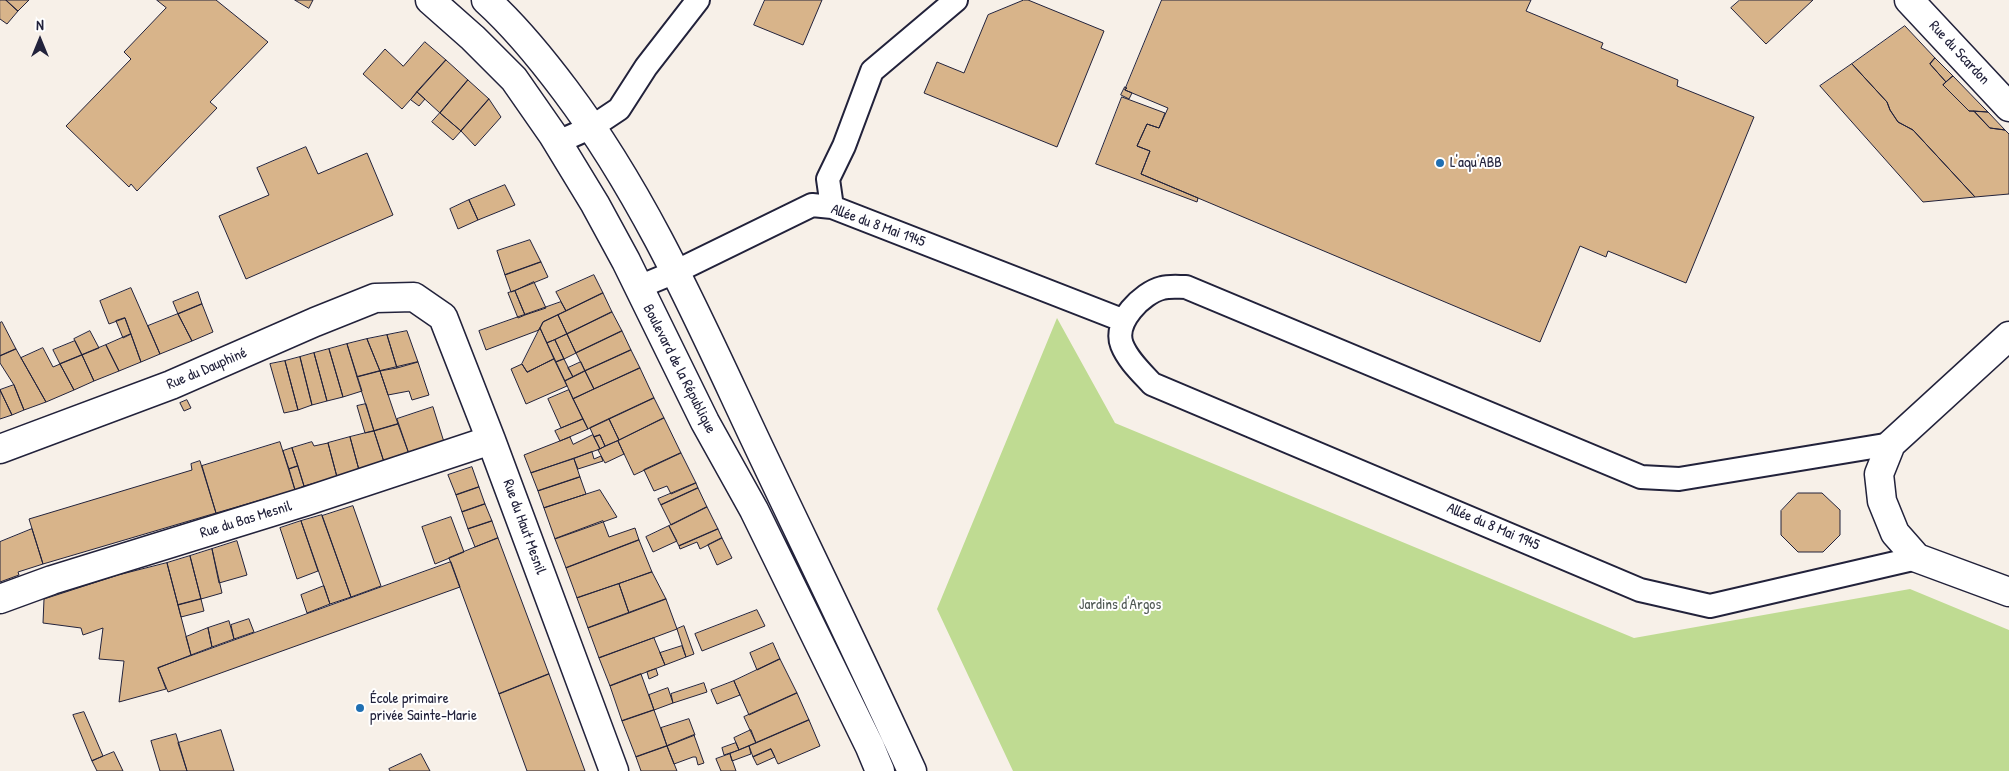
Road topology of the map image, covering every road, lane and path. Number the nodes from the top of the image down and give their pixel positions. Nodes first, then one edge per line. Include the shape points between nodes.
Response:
1 (430, 0) edge
2 (486, 0) edge
3 (698, 0) edge
4 (956, 0) edge
5 (1909, 0) edge
6 (2009, 107) edge
7 (592, 127) junction
8 (558, 142) junction
9 (832, 207) junction
10 (675, 272) junction
11 (638, 287) junction
12 (414, 297) joint
13 (1122, 320) junction
14 (2009, 336) edge
15 (491, 440) junction
16 (1891, 444) junction
17 (0, 449) edge
18 (1917, 558) junction
19 (2009, 592) edge
20 (0, 599) edge
21 (614, 771) edge
22 (880, 771) edge
23 (912, 771) edge

1 - 8 street, Boulevard de la République via 514,79
2 - 7 street via 538,53
3 - 7 lane via 646,67 619,110
4 - 9 lane via 872,71 844,146 828,178
5 - 6 street, Rue du Scardon
7 - 8 lane
7 - 10 street via 618,166
8 - 11 street, Boulevard de la République
9 - 10 lane, Allée du 8 Mai 1945 via 812,205
9 - 13 lane, Allée du 8 Mai 1945
10 - 11 lane, Allée du 8 Mai 1945
10 - 23 street
11 - 22 street, Boulevard de la République via 762,527
12 - 15 street, Rue du Haut Mesnil via 443,317
12 - 17 street, Rue du Dauphiné via 375,298 171,385
13 - 16 lane via 1140,300 1162,288 1186,287 1641,477 1679,479
13 - 18 lane, Allée du 8 Mai 1945 via 1121,342 1130,359 1152,384 1640,590 1710,606
14 - 16 street
15 - 20 street, Rue du Bas Mesnil
15 - 21 street, Rue du Haut Mesnil
16 - 18 street via 1878,474 1882,500 1895,534
18 - 19 street

